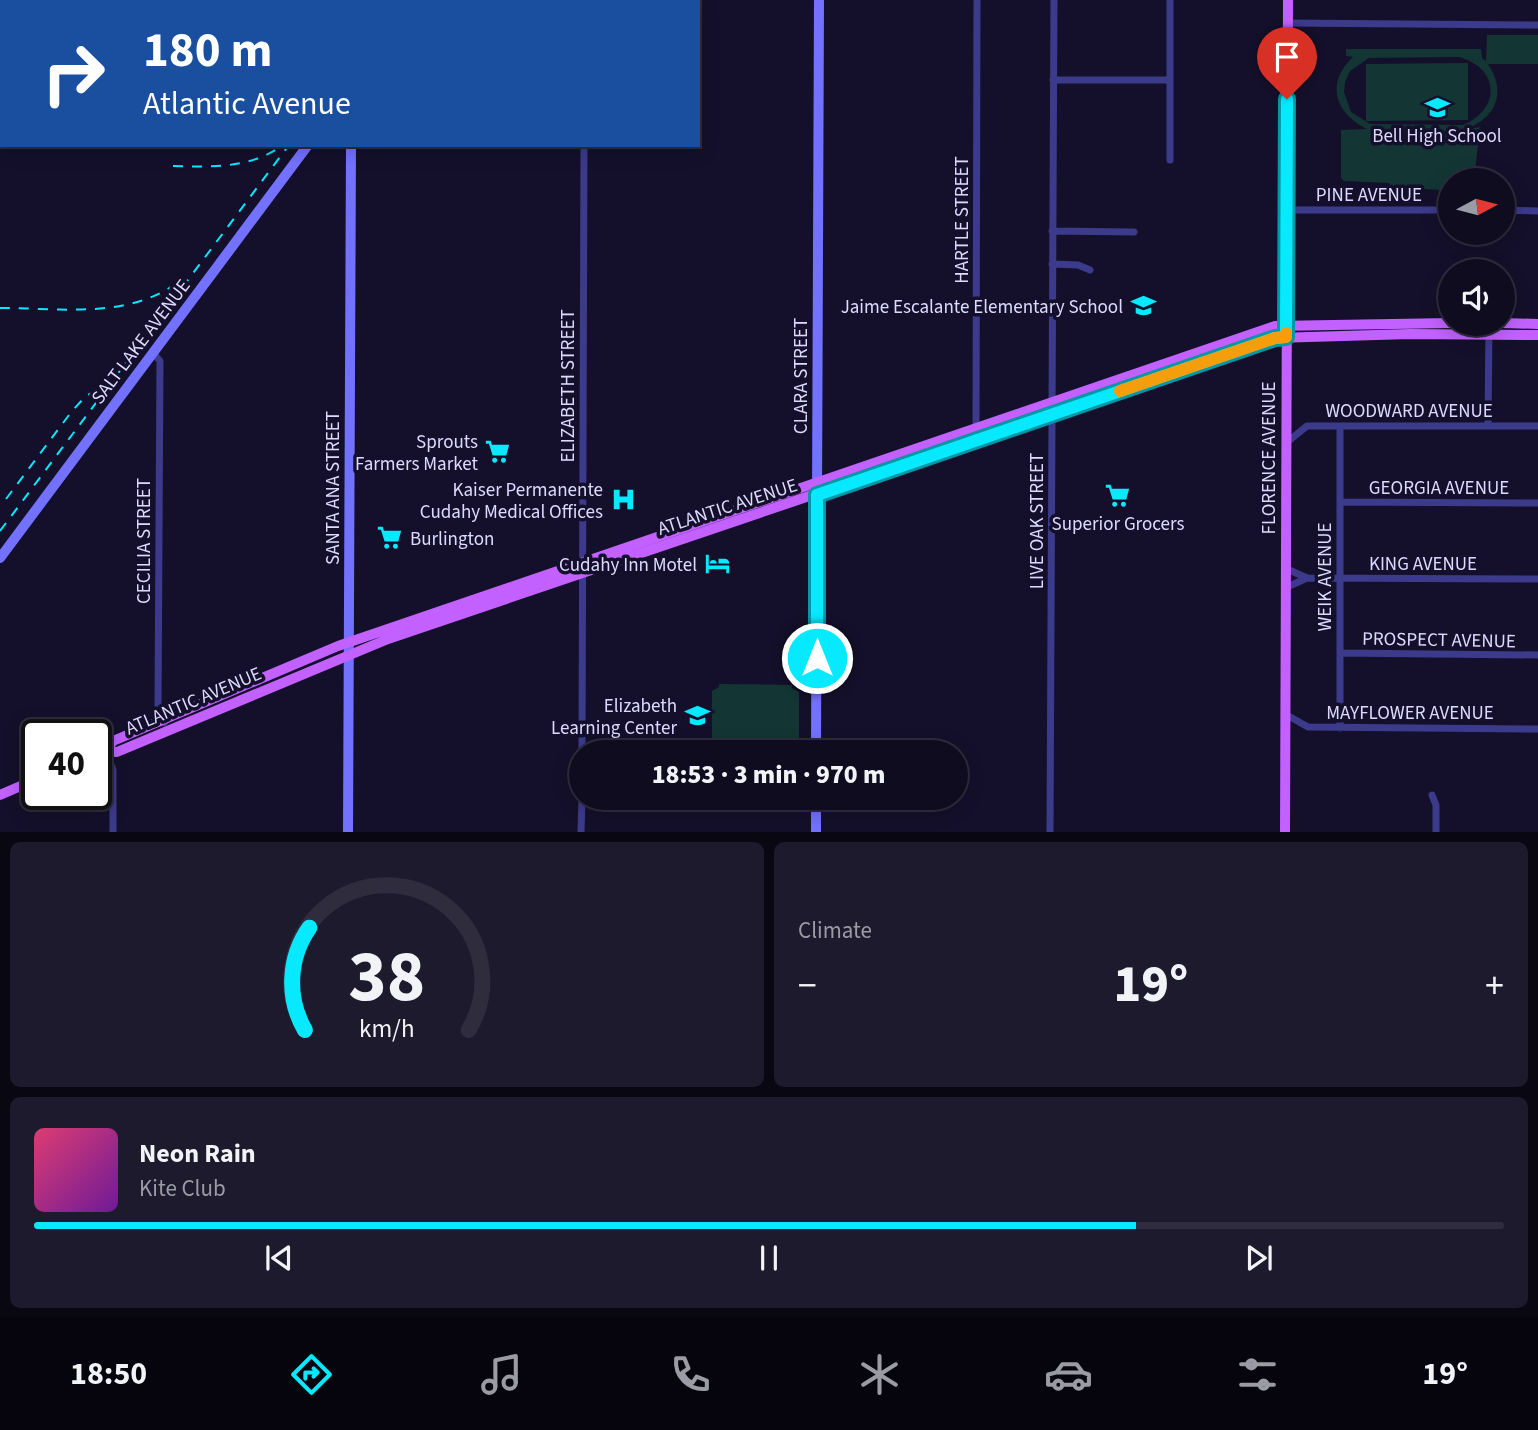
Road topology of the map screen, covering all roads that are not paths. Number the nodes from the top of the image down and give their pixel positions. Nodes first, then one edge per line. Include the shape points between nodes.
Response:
1 (819, 0) edge
2 (977, 0) edge
3 (1054, 0) edge
4 (1170, 0) edge
5 (1288, 0) edge
6 (1287, 23) junction
7 (1538, 25) edge
8 (1053, 80) junction
9 (1170, 80) junction
10 (307, 147) edge
11 (351, 147) edge
12 (584, 147) edge
13 (1170, 160) dead end
14 (1287, 210) junction
15 (1438, 210) edge
16 (1516, 210) edge
17 (1538, 211) edge
18 (1052, 231) junction
19 (1134, 232) dead end
20 (1052, 264) junction
21 (1090, 270) dead end
22 (1515, 323) edge
23 (1438, 324) edge
24 (1538, 324) edge
25 (1438, 330) edge
26 (1286, 331) junction
27 (1515, 332) edge
28 (1538, 335) edge
29 (1489, 336) edge
30 (154, 354) junction
31 (1052, 408) junction
32 (1488, 425) junction
33 (1340, 426) junction
34 (1538, 426) edge
35 (977, 434) junction
36 (1286, 443) junction
37 (817, 482) junction
38 (817, 495) junction
39 (1340, 502) junction
40 (1538, 503) edge
41 (0, 558) edge
42 (583, 567) junction
43 (1285, 568) junction
44 (1307, 578) junction
45 (1340, 579) junction
46 (1538, 579) edge
47 (1285, 588) junction
48 (349, 648) junction
49 (1340, 653) junction
50 (1538, 655) edge
51 (1285, 714) junction
52 (164, 725) junction
53 (1340, 728) junction
54 (1538, 729) edge
55 (582, 740) edge
56 (816, 740) edge
57 (112, 752) edge
58 (112, 768) edge
59 (21, 786) edge
60 (0, 795) edge
61 (1432, 795) dead end
62 (582, 810) edge
63 (816, 810) edge
64 (113, 831) edge
65 (348, 831) edge
66 (581, 831) edge
67 (816, 831) edge
68 (1050, 831) edge
69 (1284, 831) edge
70 (1436, 831) edge

1 - 37 street, CLARA STREET
2 - 35 street, HARTLE STREET
3 - 8 street, LIVE OAK STREET
4 - 9 street
5 - 6 main road, FLORENCE AVENUE
6 - 7 street
6 - 14 main road, FLORENCE AVENUE
8 - 9 street
8 - 18 street, LIVE OAK STREET
9 - 13 street
10 - 30 street, SALT LAKE AVENUE
11 - 48 street, SANTA ANA STREET
12 - 42 street, ELIZABETH STREET
14 - 15 street, PINE AVENUE
14 - 26 main road, FLORENCE AVENUE
16 - 17 street
18 - 19 street
18 - 20 street, LIVE OAK STREET
20 - 21 street via 1078,264
20 - 31 street, LIVE OAK STREET
22 - 24 main road
23 - 26 main road, ATLANTIC AVENUE
25 - 26 main road, ATLANTIC AVENUE
26 - 31 main road, ATLANTIC AVENUE
26 - 36 main road, FLORENCE AVENUE
27 - 28 main road, ATLANTIC AVENUE
29 - 32 street
30 - 41 street, SALT LAKE AVENUE
30 - 52 street, CECILIA STREET via 160,361 158,707
31 - 35 main road, ATLANTIC AVENUE
31 - 68 street, LIVE OAK STREET
32 - 33 street, WOODWARD AVENUE
32 - 34 street, WOODWARD AVENUE
33 - 36 street, WOODWARD AVENUE via 1307,426
33 - 39 street, WEIK AVENUE
35 - 37 main road, ATLANTIC AVENUE
35 - 38 main road, ATLANTIC AVENUE
36 - 43 main road, FLORENCE AVENUE
37 - 38 street, CLARA STREET
37 - 42 main road, ATLANTIC AVENUE
38 - 42 main road, ATLANTIC AVENUE
38 - 56 street, CLARA STREET
39 - 40 street, GEORGIA AVENUE
39 - 45 street, WEIK AVENUE
42 - 48 main road, ATLANTIC AVENUE
42 - 55 street, ELIZABETH STREET
43 - 44 street, KING AVENUE
43 - 47 main road, FLORENCE AVENUE
44 - 45 street, KING AVENUE
44 - 47 street, KING AVENUE
45 - 46 street, KING AVENUE
45 - 49 street, WEIK AVENUE
47 - 51 main road, FLORENCE AVENUE
48 - 52 main road, ATLANTIC AVENUE
48 - 65 street, SANTA ANA STREET
49 - 50 street, PROSPECT AVENUE
49 - 53 street, WEIK AVENUE
51 - 53 street, MAYFLOWER AVENUE via 1300,725
51 - 69 main road, FLORENCE AVENUE
52 - 57 main road, ATLANTIC AVENUE
53 - 54 street, MAYFLOWER AVENUE
58 - 64 street
59 - 60 main road
61 - 70 street
62 - 66 street
63 - 67 street

